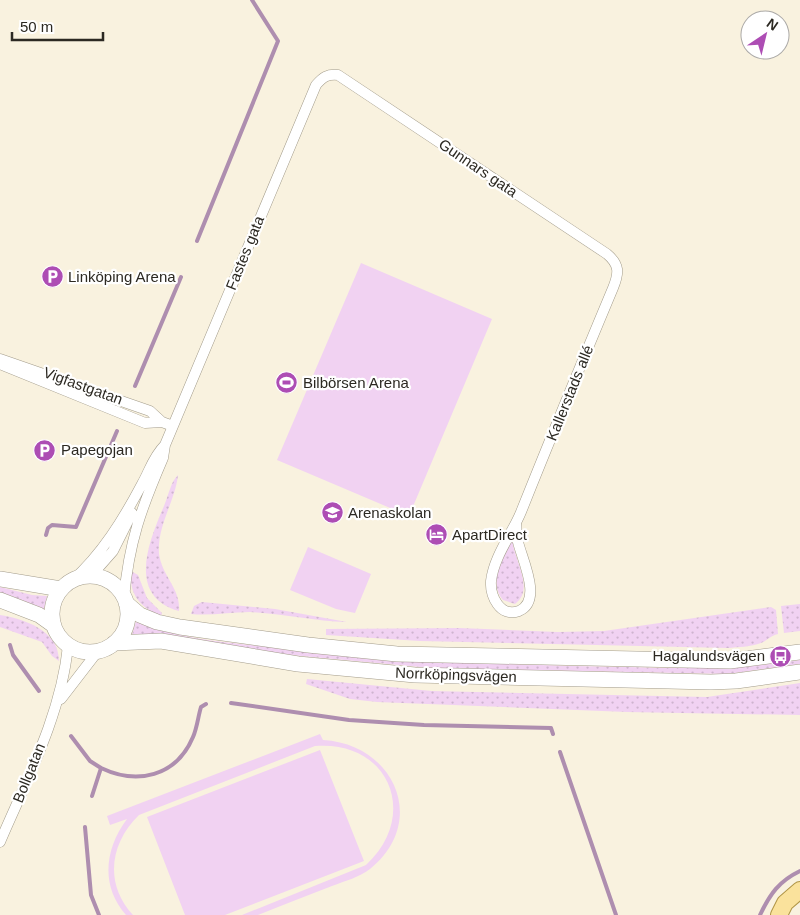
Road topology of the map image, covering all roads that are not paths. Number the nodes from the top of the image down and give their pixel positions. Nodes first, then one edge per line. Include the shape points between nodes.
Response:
1 (338, 75) joint
2 (616, 263) joint
3 (0, 359) edge
4 (0, 364) edge
5 (162, 422) junction
6 (173, 426) junction
7 (165, 445) junction
8 (143, 484) junction
9 (516, 523) junction
10 (90, 576) junction
11 (0, 579) edge
12 (67, 585) junction
13 (0, 600) edge
14 (125, 600) junction
15 (53, 625) junction
16 (114, 643) junction
17 (68, 646) junction
18 (98, 651) junction
19 (800, 652) edge
20 (800, 672) edge
21 (57, 704) junction
22 (0, 842) edge
23 (800, 890) edge
24 (779, 915) edge

1 - 2 street, Gunnars gata
1 - 6 street, Fastes gata via 322,77 316,85
2 - 9 street, Kallerstads allé via 618,270 613,288
3 - 5 street, Vigfastgatan via 150,411
4 - 5 street, Vigfastgatan via 145,424
5 - 6 street, Vigfastgatan
6 - 7 street, Fastes gata
7 - 8 street, Fastes gata via 155,454
7 - 14 street, Fastes gata via 133,535
8 - 10 street, Fastes gata via 123,534 113,551
8 - 12 street, Fastes gata via 100,553
9 - 9 street, Kallerstads allé via 493,571 491,590 498,606 512,612 526,604 531,592
10 - 12 main road
10 - 14 main road via 110,582
11 - 12 main road
12 - 15 main road via 55,600
13 - 15 main road via 39,615
14 - 16 main road via 126,624
14 - 19 main road, Norrköpingsvägen via 140,615 180,627 397,654 730,661
15 - 17 main road
16 - 18 main road
16 - 20 main road, Norrköpingsvägen via 162,641 298,664 415,675 711,682
17 - 18 main road via 82,652
17 - 21 street, Bollgatan
18 - 21 street, Bollgatan
21 - 22 street, Bollgatan
23 - 24 main road via 785,903

